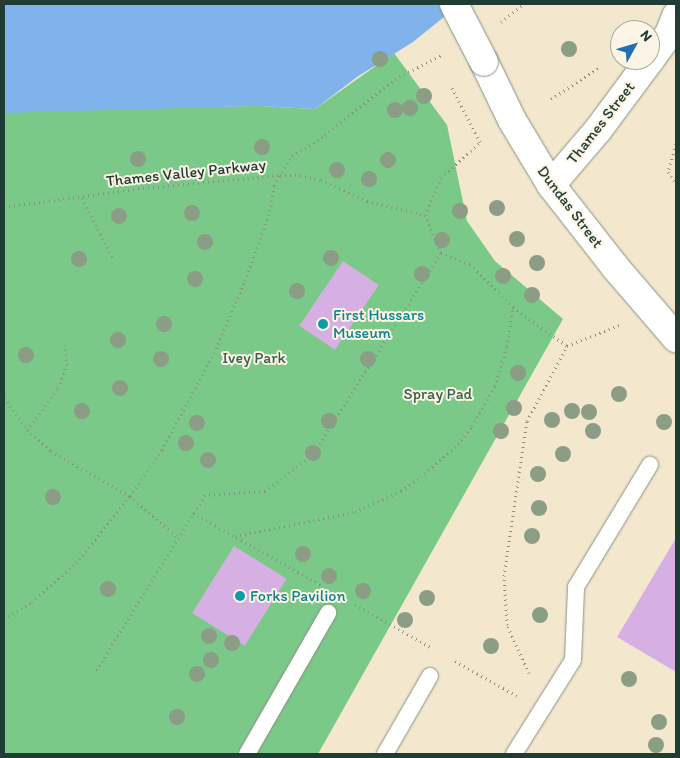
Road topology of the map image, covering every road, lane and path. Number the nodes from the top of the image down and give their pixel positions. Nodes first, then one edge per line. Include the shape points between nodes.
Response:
1 (454, 4) edge
2 (524, 4) edge
3 (676, 16) edge
4 (499, 22) dead end
5 (660, 46) edge
6 (447, 51) dead end
7 (602, 66) dead end
8 (643, 70) edge
9 (452, 86) dead end
10 (551, 99) dead end
11 (676, 144) edge
12 (280, 175) junction
13 (676, 184) edge
14 (551, 185) junction
15 (82, 198) junction
16 (4, 207) edge
17 (425, 215) junction
18 (441, 253) junction
19 (112, 257) dead end
20 (513, 307) junction
21 (652, 311) junction
22 (676, 338) edge
23 (65, 345) dead end
24 (567, 346) junction
25 (4, 398) edge
26 (27, 430) junction
27 (650, 465) dead end
28 (130, 496) junction
29 (193, 513) junction
30 (234, 536) junction
31 (178, 538) junction
32 (323, 586) dead end
33 (347, 600) dead end
34 (328, 614) dead end
35 (4, 619) edge
36 (433, 648) dead end
37 (450, 658) dead end
38 (96, 671) dead end
39 (430, 676) dead end
40 (543, 708) junction
41 (247, 754) edge
42 (385, 754) edge
43 (514, 754) edge

1 - 14 main road, Dundas Street, bridge via 512,120
2 - 4 path
3 - 5 main road, Thames Street
6 - 12 path, Thames Valley Parkway via 371,97 325,135 292,156
7 - 10 path
8 - 14 main road, Thames Street via 598,130
9 - 17 path via 480,142 441,178
11 - 13 path via 668,172
12 - 15 path, Thames Valley Parkway via 143,188
12 - 17 path via 321,180 367,201
12 - 28 path via 274,185 270,211 245,281 214,353 162,450
14 - 21 main road, Dundas Street
15 - 16 path, Thames Valley Parkway
15 - 19 path
17 - 18 path
18 - 20 path via 470,264
18 - 29 path via 313,454 266,491 205,495
20 - 24 path
20 - 30 path via 508,346 495,386 458,444 421,477 401,491 355,512
21 - 22 main road, Dundas Street
21 - 24 path
23 - 26 path via 67,366 58,388
24 - 40 path via 527,421 504,576 507,625
25 - 26 path
26 - 28 path via 51,450
27 - 40 lane via 576,587 573,660
28 - 31 path
28 - 35 path via 76,563 32,602
29 - 30 path
29 - 31 path
30 - 32 path
31 - 38 path
33 - 36 path
34 - 41 lane
37 - 40 path
39 - 42 lane
40 - 43 lane

